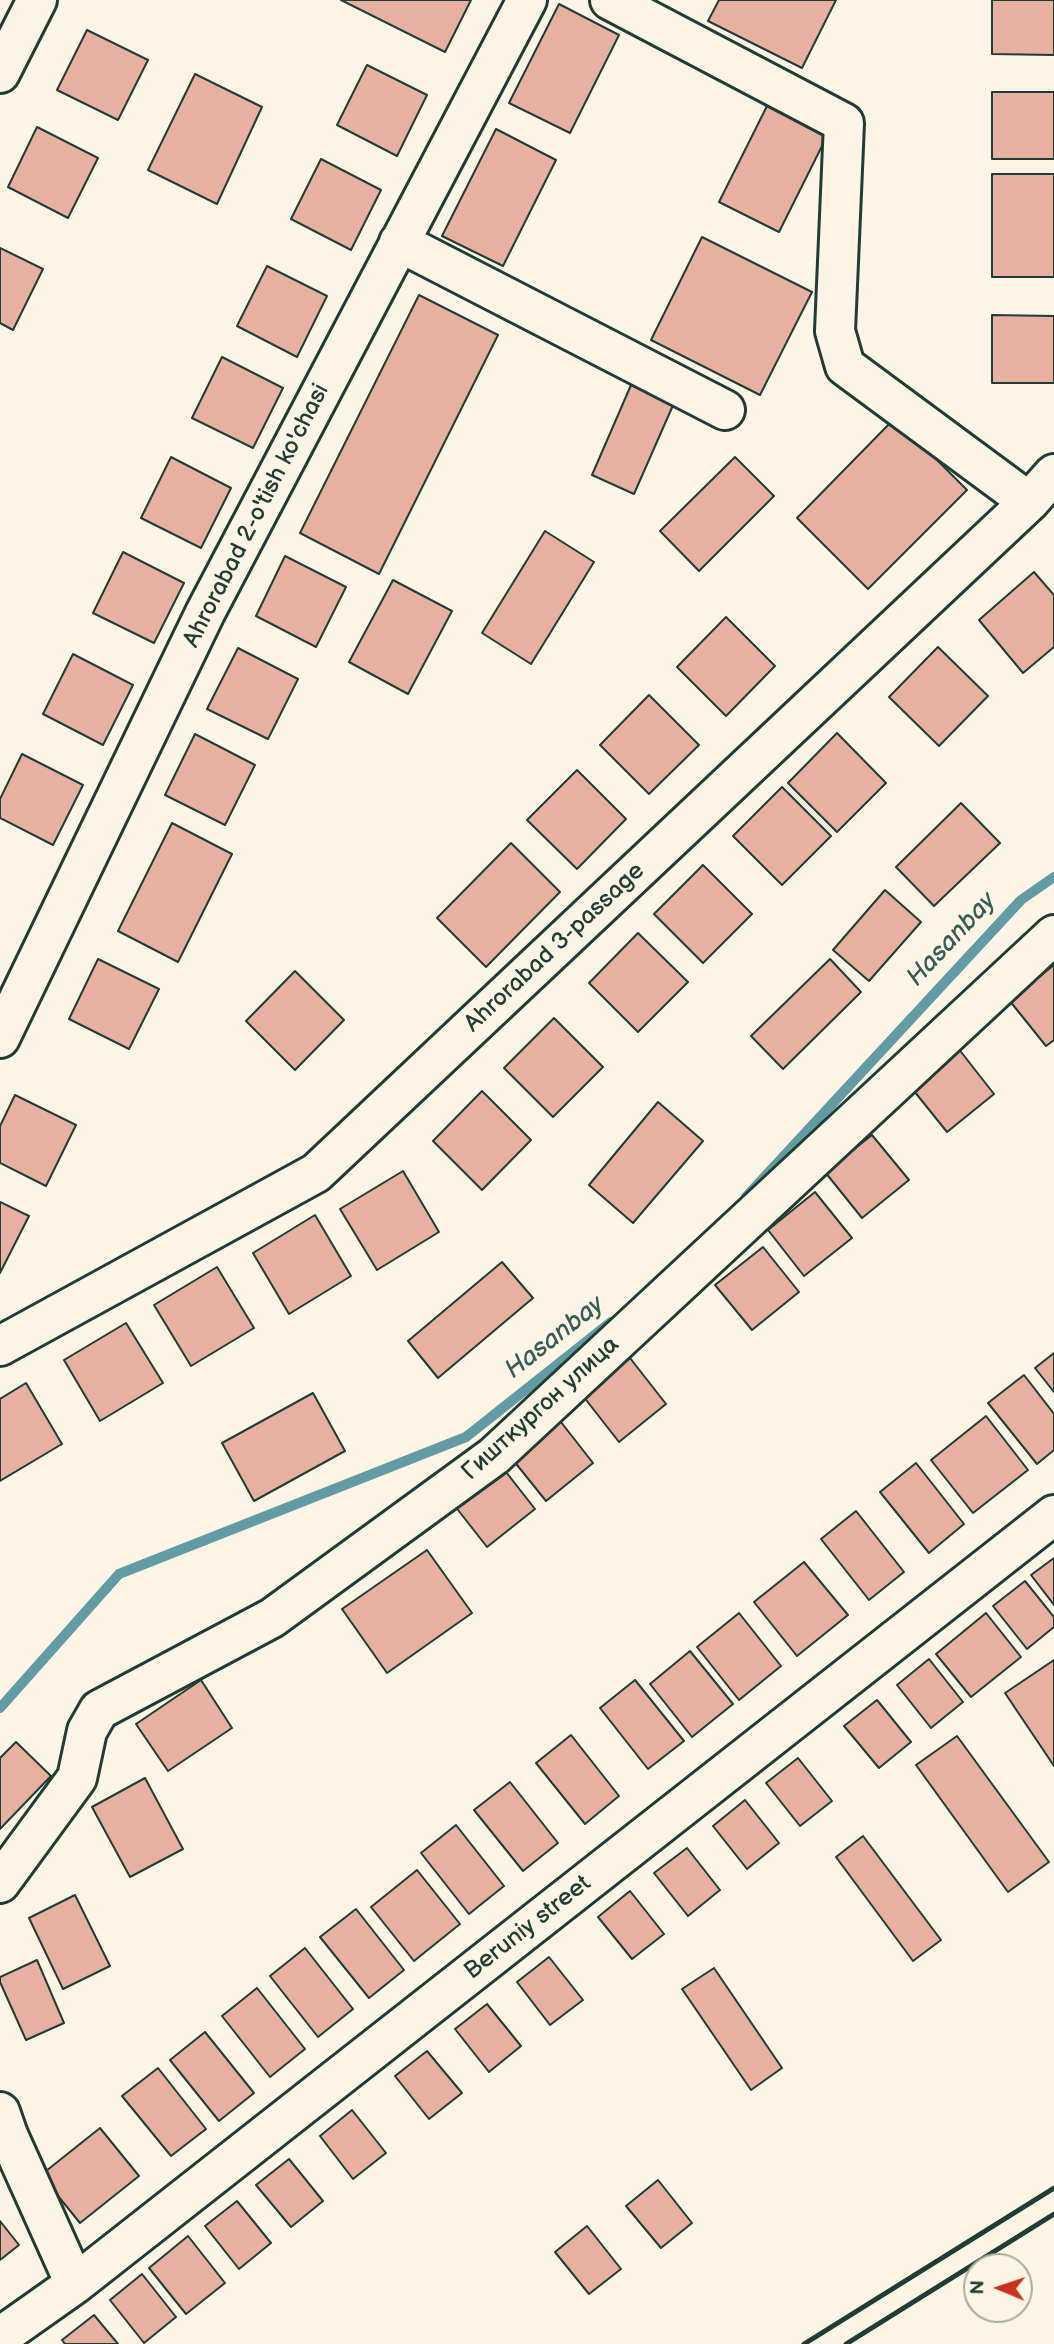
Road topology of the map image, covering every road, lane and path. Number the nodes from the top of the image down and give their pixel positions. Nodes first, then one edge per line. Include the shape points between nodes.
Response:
1 (37, 0) edge
2 (527, 0) edge
3 (610, 0) edge
4 (0, 73) edge
5 (399, 242) junction
6 (725, 410) dead end
7 (1054, 474) edge
8 (1029, 502) junction
9 (1054, 935) edge
10 (0, 1038) edge
11 (0, 1346) edge
12 (1054, 1515) edge
13 (0, 1883) edge
14 (0, 2112) edge
15 (75, 2284) junction
16 (0, 2337) edge

1 - 4 street
2 - 5 street, Ahrorabad 2-o'tish ko'chasi
3 - 8 street via 844,122 835,331 845,366
5 - 6 street
5 - 10 street, Ahrorabad 2-o'tish ko'chasi via 205,614
7 - 8 street, Ahrorabad 3-passage
8 - 11 street, Ahrorabad 3-passage via 316,1173
9 - 13 street, Гишткургон улица via 494,1457 272,1618 99,1710 87,1731 77,1778
12 - 15 street, Beruniy street
14 - 15 street
15 - 16 street, Beruniy street

